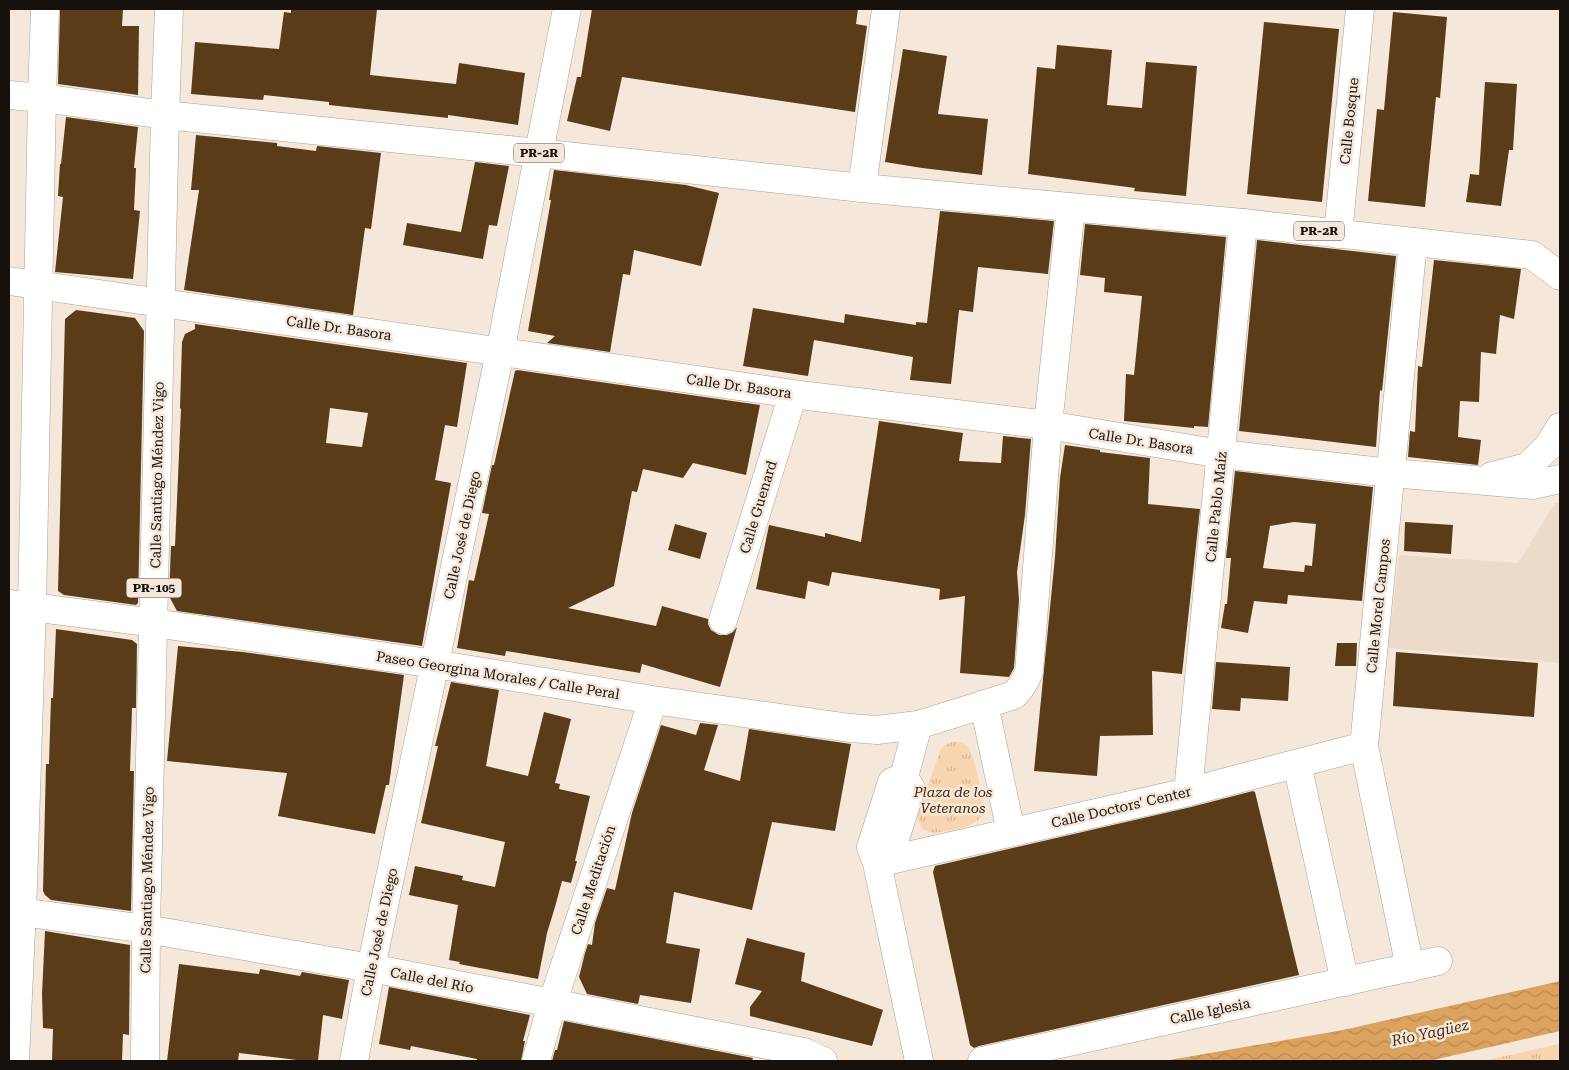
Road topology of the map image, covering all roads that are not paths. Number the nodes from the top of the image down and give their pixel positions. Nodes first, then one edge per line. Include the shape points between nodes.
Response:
1 (45, 9) edge
2 (169, 9) edge
3 (567, 9) edge
4 (886, 9) edge
5 (1360, 9) edge
6 (9, 96) edge
7 (42, 98) junction
8 (165, 115) junction
9 (538, 153) junction
10 (862, 188) junction
11 (1071, 207) junction
12 (1243, 223) junction
13 (1338, 234) junction
14 (1413, 242) junction
15 (1559, 277) edge
16 (9, 280) edge
17 (38, 284) junction
18 (160, 302) junction
19 (500, 352) junction
20 (793, 394) junction
21 (1048, 425) junction
22 (1560, 427) edge
23 (1221, 454) junction
24 (1391, 473) junction
25 (1560, 479) edge
26 (1471, 481) junction
27 (20, 606) edge
28 (723, 620) dead end
29 (9, 621) edge
30 (154, 623) junction
31 (436, 664) junction
32 (653, 700) junction
33 (984, 704) junction
34 (918, 725) junction
35 (1364, 746) junction
36 (1297, 764) junction
37 (1188, 792) junction
38 (1011, 832) junction
39 (9, 858) edge
40 (883, 861) junction
41 (9, 879) edge
42 (13, 906) edge
43 (146, 929) junction
44 (1438, 961) dead end
45 (371, 968) junction
46 (1410, 968) junction
47 (1345, 982) junction
48 (552, 1004) junction
49 (15, 1061) edge
50 (145, 1061) edge
51 (354, 1061) edge
52 (536, 1061) edge
53 (822, 1061) edge
54 (919, 1061) edge
55 (982, 1061) edge

1 - 7 street
2 - 8 street, Calle Santiago Méndez Vigo
3 - 9 street, Calle José de Diego
4 - 10 street
5 - 13 street, Calle Bosque
6 - 7 street, PR-2R
7 - 8 street, PR-2R
7 - 17 street
8 - 9 street, PR-2R
8 - 18 street, Calle Santiago Méndez Vigo / PR-105
9 - 10 street, PR-2R
9 - 19 street, Calle José de Diego
10 - 11 street, PR-2R
11 - 12 street, PR-2R
11 - 21 street, Paseo Georgina Morales / Calle Peral
12 - 13 street, PR-2R
12 - 23 street, Calle Pablo Maíz
13 - 14 street, PR-2R
14 - 15 street, PR-2R via 1532,255
14 - 24 street, Calle Morel Campos
16 - 17 street, Calle Dr. Basora
17 - 18 street, Calle Dr. Basora
17 - 27 street
18 - 19 street, Calle Dr. Basora
18 - 30 street, Calle Santiago Méndez Vigo / PR-105
19 - 20 street, Calle Dr. Basora
19 - 31 street, Calle José de Diego
20 - 21 street, Calle Dr. Basora
20 - 28 street, Calle Guenard
21 - 23 street, Calle Dr. Basora
21 - 33 street, Paseo Georgina Morales / Calle Peral via 1029,672 1022,688 1014,695
22 - 26 street via 1549,446 1527,467
23 - 24 street, Calle Dr. Basora
23 - 37 street, Calle Pablo Maíz
24 - 26 street, Calle Dr. Basora
24 - 35 street, Calle Morel Campos
25 - 26 street, Calle Dr. Basora via 1533,485
27 - 30 street, Paseo Georgina Morales / Calle Peral
27 - 42 street
29 - 39 street via 14,622 21,633 20,654 16,654
30 - 31 street, Paseo Georgina Morales / Calle Peral
30 - 43 street, Calle Santiago Méndez Vigo / PR-105
31 - 32 street, Paseo Georgina Morales / Calle Peral
31 - 45 street, Calle José de Diego
32 - 34 street, Paseo Georgina Morales / Calle Peral via 859,729
32 - 48 street, Calle Meditación
33 - 34 street, Paseo Georgina Morales / Calle Peral
33 - 38 street
34 - 40 street via 904,777 911,788
35 - 36 street, Calle Doctors' Center
35 - 46 street, Calle Morel Campos
36 - 37 street, Calle Doctors' Center
36 - 47 street
37 - 38 street, Calle Doctors' Center
38 - 40 street, Calle Doctors' Center
40 - 54 street
41 - 42 street via 12,879
42 - 43 street, Calle del Río
42 - 49 street
43 - 45 street, Calle del Río
43 - 50 street, Calle Santiago Méndez Vigo / PR-105
44 - 46 street, Calle Iglesia
45 - 48 street, Calle del Río
45 - 51 street, Calle José de Diego
46 - 47 street, Calle Iglesia
47 - 55 street, Calle Iglesia
48 - 52 street, Calle Meditación
48 - 53 street, Calle del Río via 804,1052

